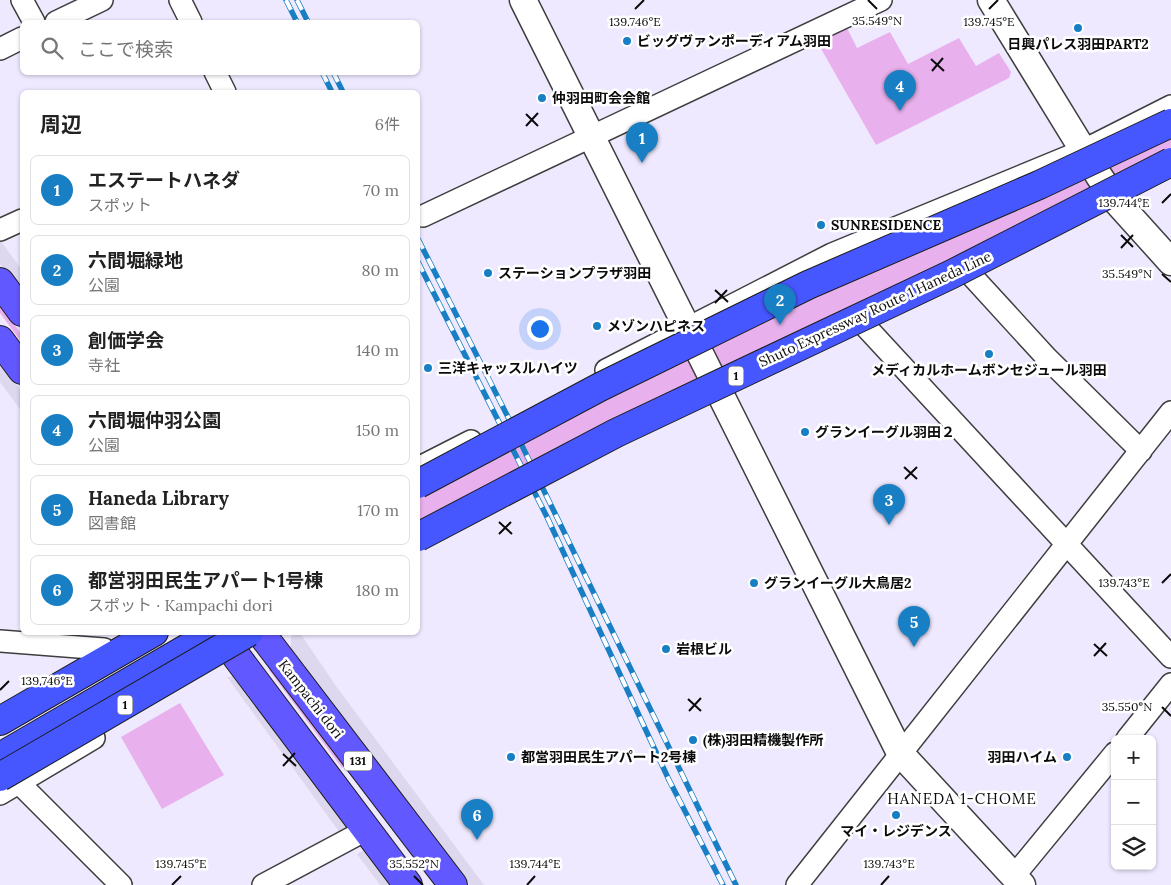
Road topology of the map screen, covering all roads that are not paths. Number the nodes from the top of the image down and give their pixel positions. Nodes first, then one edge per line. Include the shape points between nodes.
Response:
1 (22, 0) edge
2 (102, 0) edge
3 (180, 0) edge
4 (523, 0) edge
5 (881, 0) edge
6 (991, 0) edge
7 (33, 20) edge
8 (60, 20) edge
9 (190, 20) edge
10 (20, 39) edge
11 (0, 49) edge
12 (216, 75) edge
13 (224, 90) edge
14 (1171, 106) edge
15 (1171, 123) edge
16 (590, 139) junction
17 (1082, 151) junction
18 (1171, 162) edge
19 (1171, 170) edge
20 (1038, 185) junction
21 (1116, 201) junction
22 (423, 216) dead end
23 (20, 221) edge
24 (1057, 222) junction
25 (0, 230) edge
26 (1171, 262) edge
27 (971, 276) junction
28 (0, 282) edge
29 (20, 309) edge
30 (685, 328) junction
31 (866, 328) junction
32 (0, 340) edge
33 (20, 367) edge
34 (723, 397) junction
35 (1171, 412) edge
36 (1141, 450) junction
37 (420, 467) edge
38 (556, 476) dead end
39 (420, 483) edge
40 (510, 495) dead end
41 (420, 500) edge
42 (420, 518) edge
43 (420, 536) edge
44 (1066, 544) junction
45 (420, 548) edge
46 (125, 635) edge
47 (149, 635) edge
48 (182, 635) edge
49 (211, 635) edge
50 (236, 635) edge
51 (255, 638) edge
52 (0, 641) edge
53 (104, 649) junction
54 (1171, 657) edge
55 (1171, 684) edge
56 (0, 711) edge
57 (0, 721) edge
58 (1130, 735) edge
59 (0, 739) edge
60 (900, 753) junction
61 (0, 757) edge
62 (1111, 758) edge
63 (9, 780) edge
64 (0, 794) edge
65 (366, 830) junction
66 (1018, 881) edge
67 (121, 885) edge
68 (264, 885) edge
69 (408, 885) edge
70 (453, 885) edge
71 (797, 885) edge

1 - 7 street
2 - 8 street
3 - 9 street
4 - 16 street
5 - 16 street
6 - 17 street
10 - 11 street
12 - 13 street
14 - 17 street
15 - 20 highway, bridge
16 - 22 street
16 - 30 street
17 - 21 street
17 - 30 street via 832,254
18 - 24 highway, Shuto Expressway Route 1 Haneda Line / 1, bridge
19 - 21 street
20 - 39 highway, bridge via 808,285 600,387
20 - 41 highway, bridge
21 - 26 street
21 - 27 street
23 - 25 street
24 - 42 highway, bridge via 819,317 611,418
24 - 43 highway, Shuto Expressway Route 1 Haneda Line / 1, bridge via 616,433
27 - 31 street
27 - 36 street via 1054,365
28 - 29 highway
30 - 34 street
30 - 37 street
31 - 34 street
31 - 44 street
32 - 33 highway
34 - 38 street
34 - 60 street
35 - 36 street
36 - 44 street
40 - 45 street
44 - 54 street
44 - 60 street
46 - 53 street
47 - 57 highway
48 - 59 highway
49 - 61 highway
50 - 51 highway, Kampachi dori / 131
51 - 63 highway, 1, bridge
51 - 65 highway, Kampachi dori / 131
51 - 70 highway, Kampachi dori / 131
52 - 53 street
53 - 56 street
55 - 58 street
60 - 66 street
60 - 71 street
62 - 66 street
63 - 64 street
63 - 67 street
65 - 68 street
65 - 69 highway, Kampachi dori / 131

